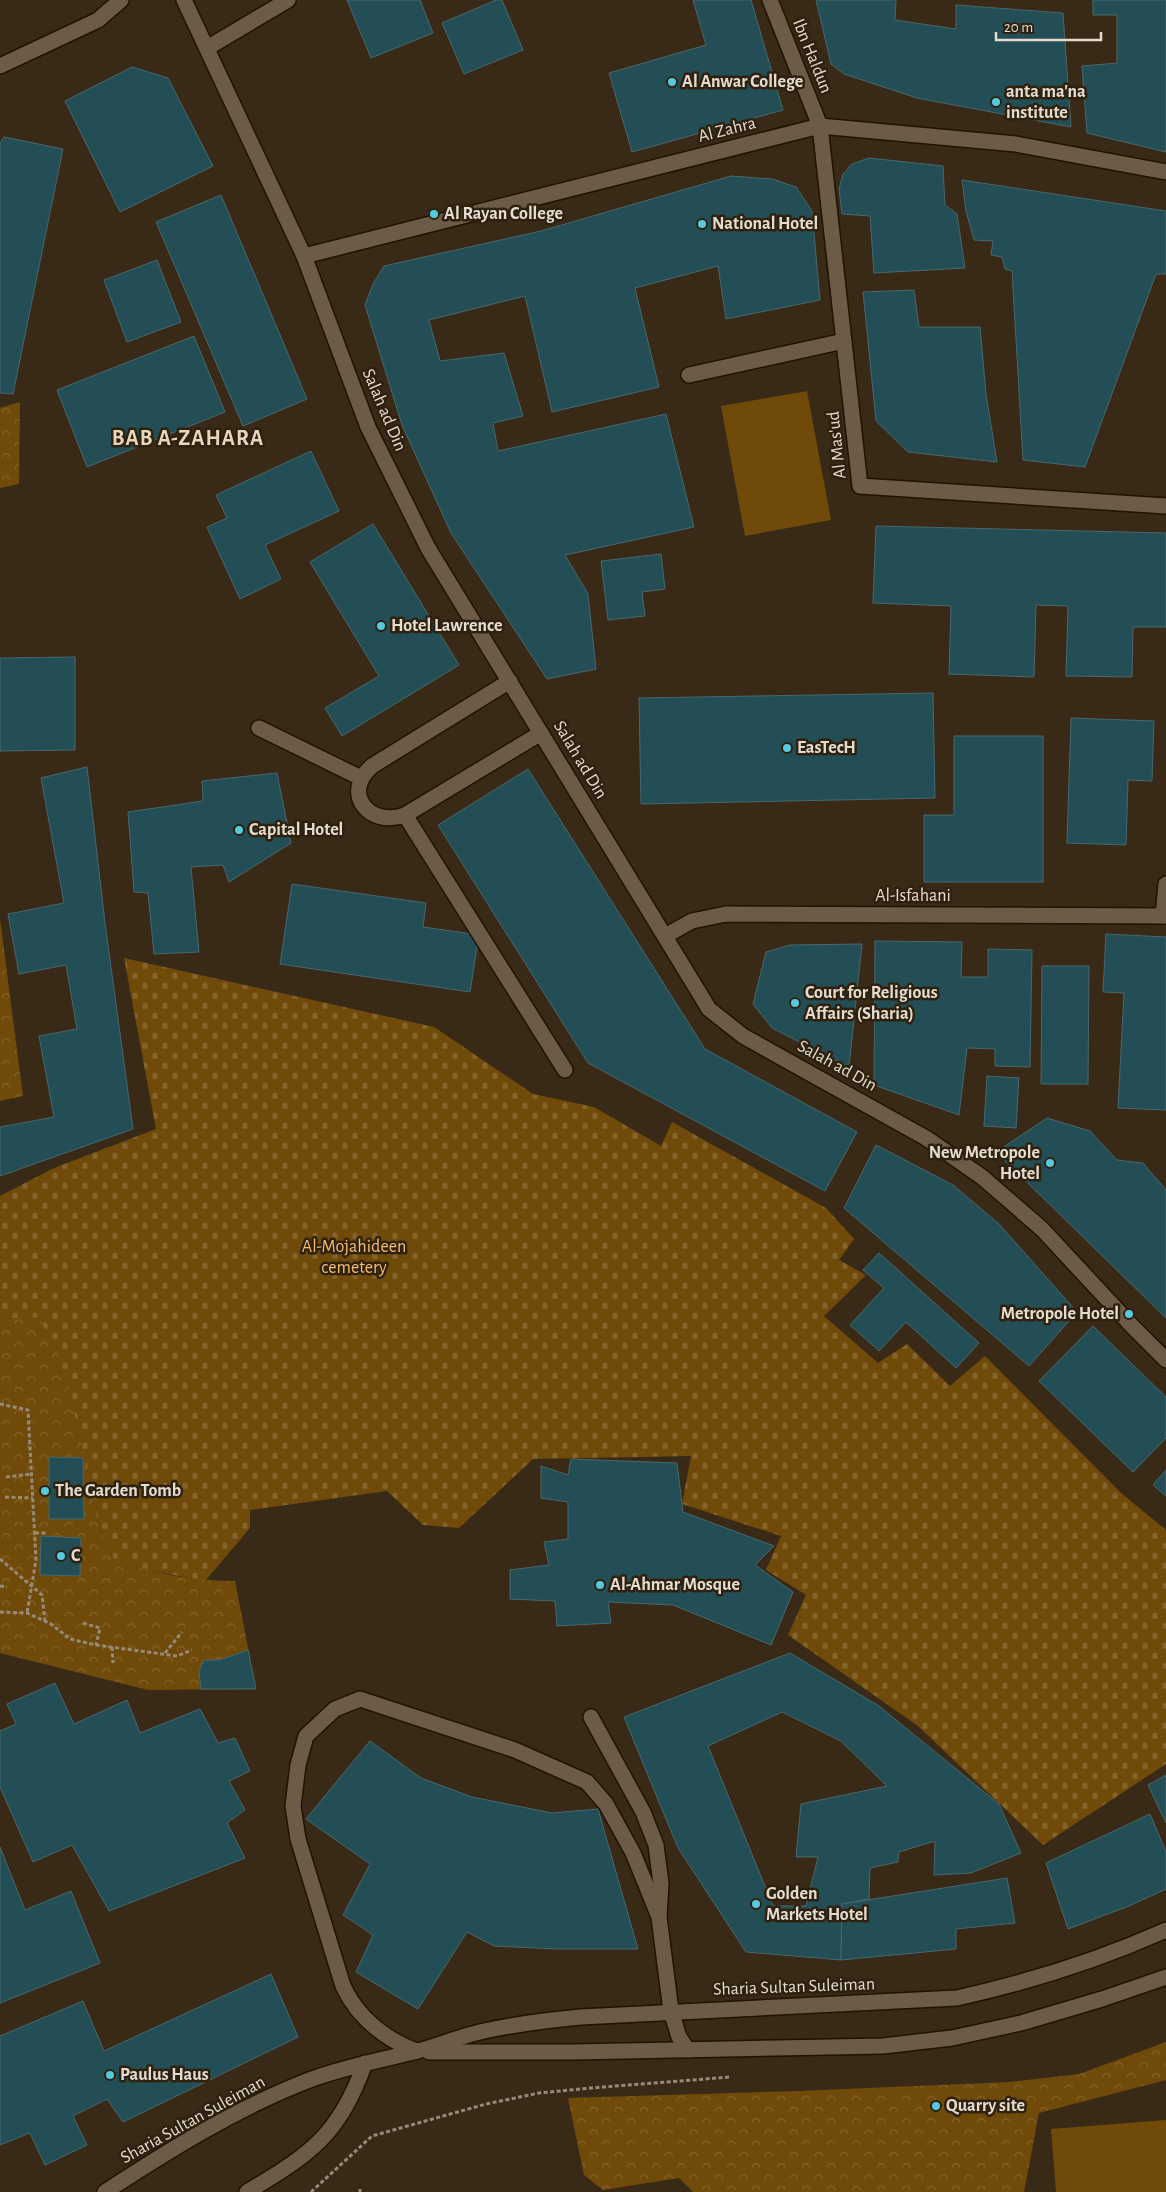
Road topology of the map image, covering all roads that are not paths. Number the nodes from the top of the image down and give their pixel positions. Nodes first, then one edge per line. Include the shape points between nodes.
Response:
1 (121, 0) edge
2 (184, 0) edge
3 (288, 0) edge
4 (770, 0) edge
5 (207, 48) junction
6 (0, 66) edge
7 (820, 126) junction
8 (1166, 172) edge
9 (304, 256) junction
10 (844, 341) junction
11 (689, 375) dead end
12 (1166, 506) edge
13 (510, 682) junction
14 (259, 728) dead end
15 (542, 733) junction
16 (361, 778) junction
17 (405, 815) junction
18 (1166, 884) edge
19 (1164, 916) edge
20 (665, 936) junction
21 (565, 1070) dead end
22 (1166, 1360) edge
23 (591, 1717) dead end
24 (659, 1917) junction
25 (1166, 1930) edge
26 (1166, 1977) edge
27 (671, 2011) junction
28 (688, 2050) junction
29 (416, 2052) junction
30 (365, 2062) junction
31 (105, 2192) edge
32 (246, 2192) edge

1 - 6 street via 98,20
2 - 5 street, Salah ad Din
3 - 5 street
4 - 7 street, Ibn Haldun
5 - 9 street, Salah ad Din
7 - 8 street, Al Zahra via 1016,144
7 - 9 street, Al Zahra
7 - 10 street, Al Mas'ud
9 - 13 street, Salah ad Din via 368,427 428,548
10 - 11 street
10 - 12 street, Al Mas'ud via 860,486
13 - 15 street, Salah ad Din
13 - 16 street via 372,766
14 - 16 street
15 - 17 street
15 - 20 street, Salah ad Din
16 - 17 street via 358,790 370,814 388,819
17 - 21 street
18 - 19 street
19 - 20 street, Al-Isfahani via 726,914 692,922
20 - 22 street, Salah ad Din via 708,1008 743,1036 926,1138 982,1177 1042,1229
23 - 24 street via 643,1812 656,1845 661,1884
24 - 27 street
24 - 29 street via 633,1853 606,1804 587,1782 515,1750 360,1699 335,1709 306,1736 292,1806 298,1839 349,1999 388,2039
25 - 27 street, Sharia Sultan Suleiman via 1071,1967 957,1998
26 - 28 street, Sharia Sultan Suleiman via 1021,2023 952,2038 839,2048
27 - 28 street via 679,2037
27 - 29 street, Sharia Sultan Suleiman via 544,2020 484,2031
28 - 29 street, Sharia Sultan Suleiman
29 - 30 street, Sharia Sultan Suleiman
30 - 31 street, Sharia Sultan Suleiman via 313,2079 254,2104 154,2160
30 - 32 street via 345,2109 318,2144

